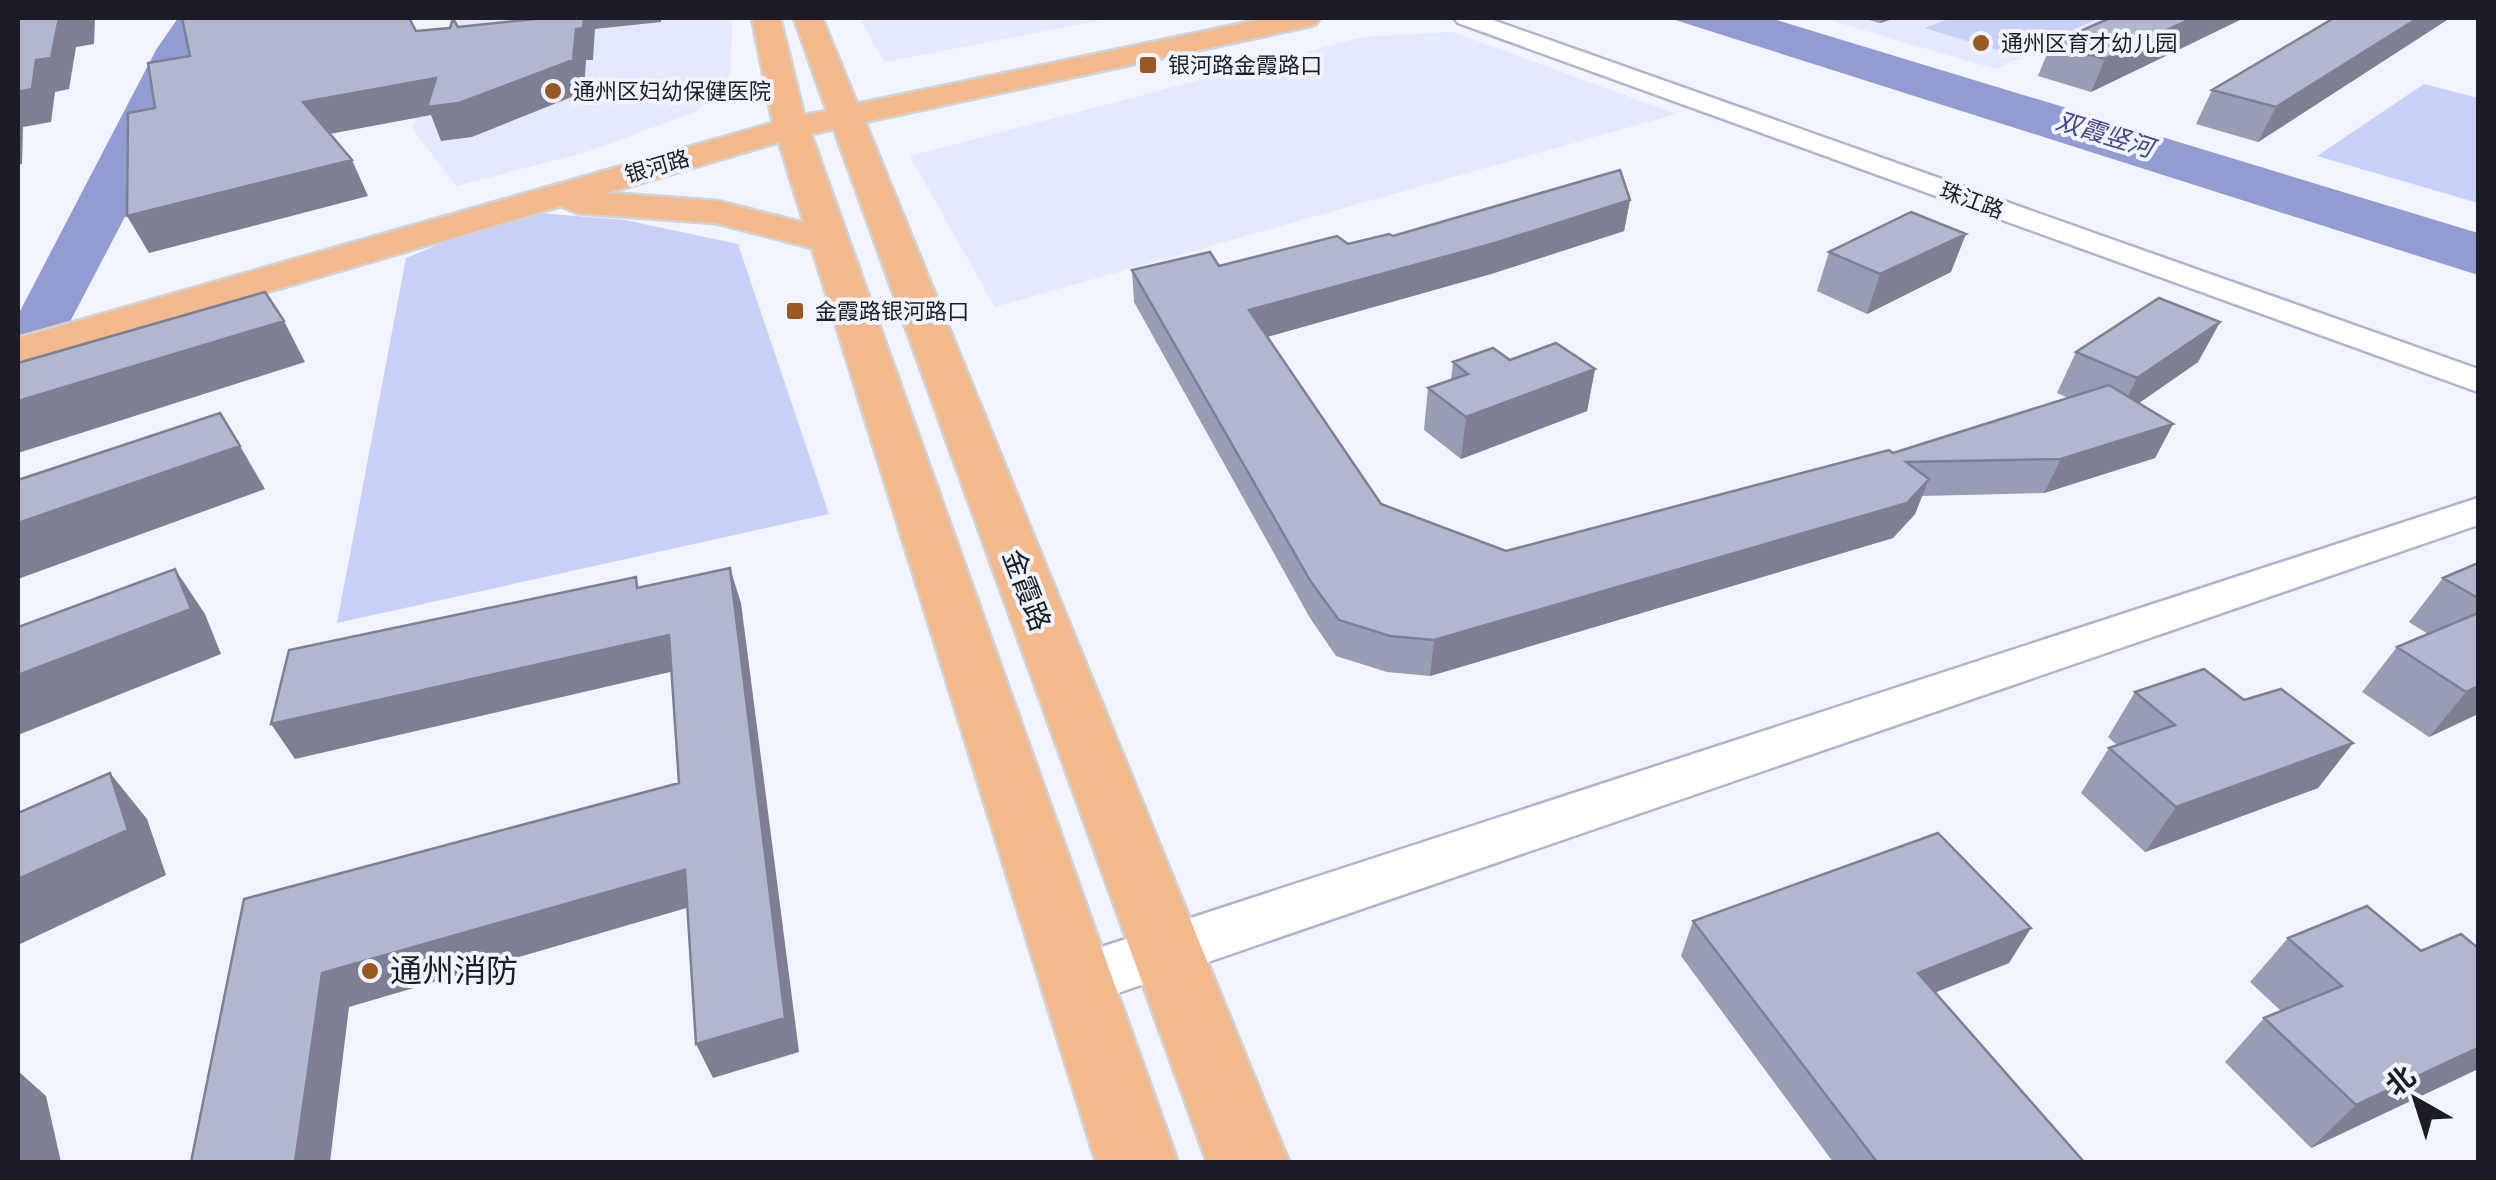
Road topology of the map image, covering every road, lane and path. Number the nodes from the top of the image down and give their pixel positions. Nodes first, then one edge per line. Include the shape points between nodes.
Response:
1 (766, 18) edge
2 (808, 18) edge
3 (1244, 18) edge
4 (1306, 18) edge
5 (1466, 18) edge
6 (1504, 18) edge
7 (815, 115) junction
8 (544, 199) junction
9 (830, 241) junction
10 (18, 331) edge
11 (18, 352) edge
12 (2478, 360) edge
13 (2478, 381) edge
14 (2478, 511) edge
15 (1166, 951) junction
16 (1077, 980) junction
17 (1137, 1162) edge
18 (1248, 1162) edge

1 - 7 main road, 金霞路
2 - 7 main road, 金霞路
3 - 7 main road, 银河路
4 - 7 main road, 银河路
5 - 13 street, 珠江路
6 - 12 street, 珠江路
7 - 8 main road, 银河路
7 - 9 main road, 金霞路
7 - 10 main road, 银河路
7 - 15 main road, 金霞路
8 - 9 main road via 716,212
8 - 11 main road, 银河路
9 - 16 main road, 金霞路
14 - 15 street
15 - 16 street
15 - 18 main road, 金霞路
16 - 17 main road, 金霞路

